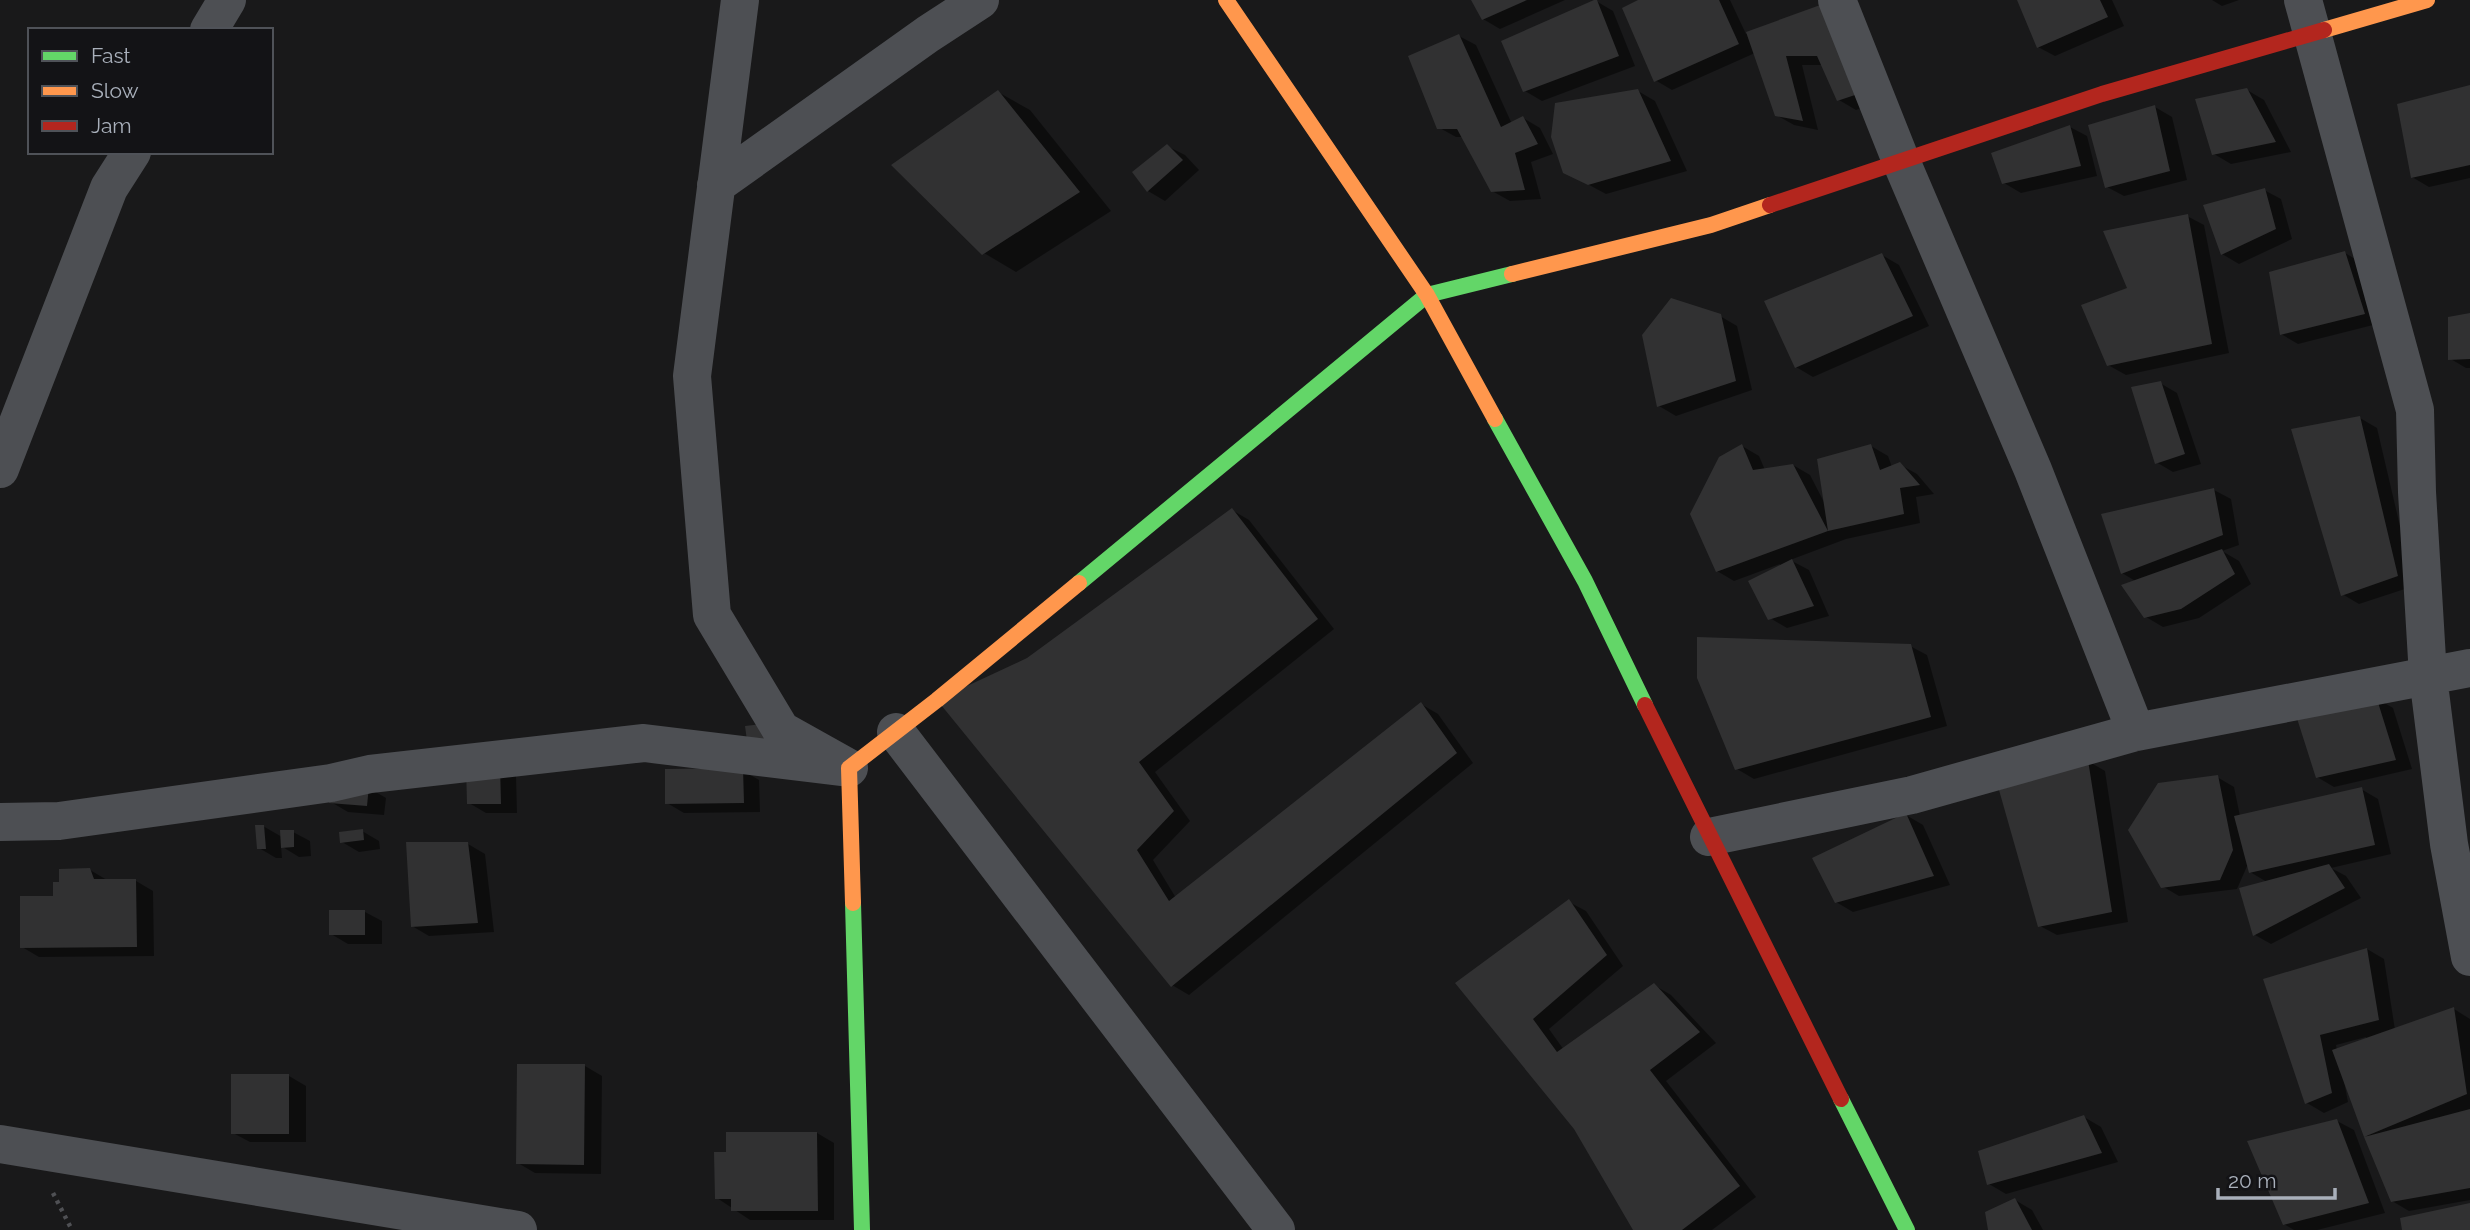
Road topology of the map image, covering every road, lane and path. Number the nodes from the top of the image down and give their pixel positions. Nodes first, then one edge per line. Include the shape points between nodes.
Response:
1 (228, 0) edge
2 (740, 0) edge
3 (980, 0) edge
4 (1226, 0) edge
5 (1837, 0) edge
6 (2427, 0) edge
7 (2307, 17) edge
8 (210, 28) edge
9 (131, 154) edge
10 (1902, 161) junction
11 (716, 185) junction
12 (1427, 295) junction
13 (0, 469) edge
14 (2470, 668) edge
15 (2428, 676) junction
16 (896, 732) junction
17 (2136, 732) junction
18 (849, 768) junction
19 (0, 822) edge
20 (1709, 837) junction
21 (2470, 957) edge
22 (0, 1144) edge
23 (518, 1230) edge
24 (862, 1230) edge
25 (1276, 1230) edge
26 (1907, 1230) edge

1 - 8 street
2 - 11 street
3 - 11 street
4 - 12 street
5 - 10 street
6 - 7 street
7 - 10 street via 2102,94
7 - 15 street via 2415,410
9 - 13 street via 109,188
10 - 12 street via 1711,225
10 - 17 street via 2033,470
11 - 18 street via 692,376 712,615 782,730
12 - 16 street
12 - 20 street via 1586,581
14 - 15 street
15 - 17 street
15 - 21 street via 2449,844
16 - 18 street
16 - 25 street
17 - 20 street via 1912,795
18 - 19 street via 645,743 370,774 59,821
18 - 24 street
20 - 26 street
22 - 23 street

